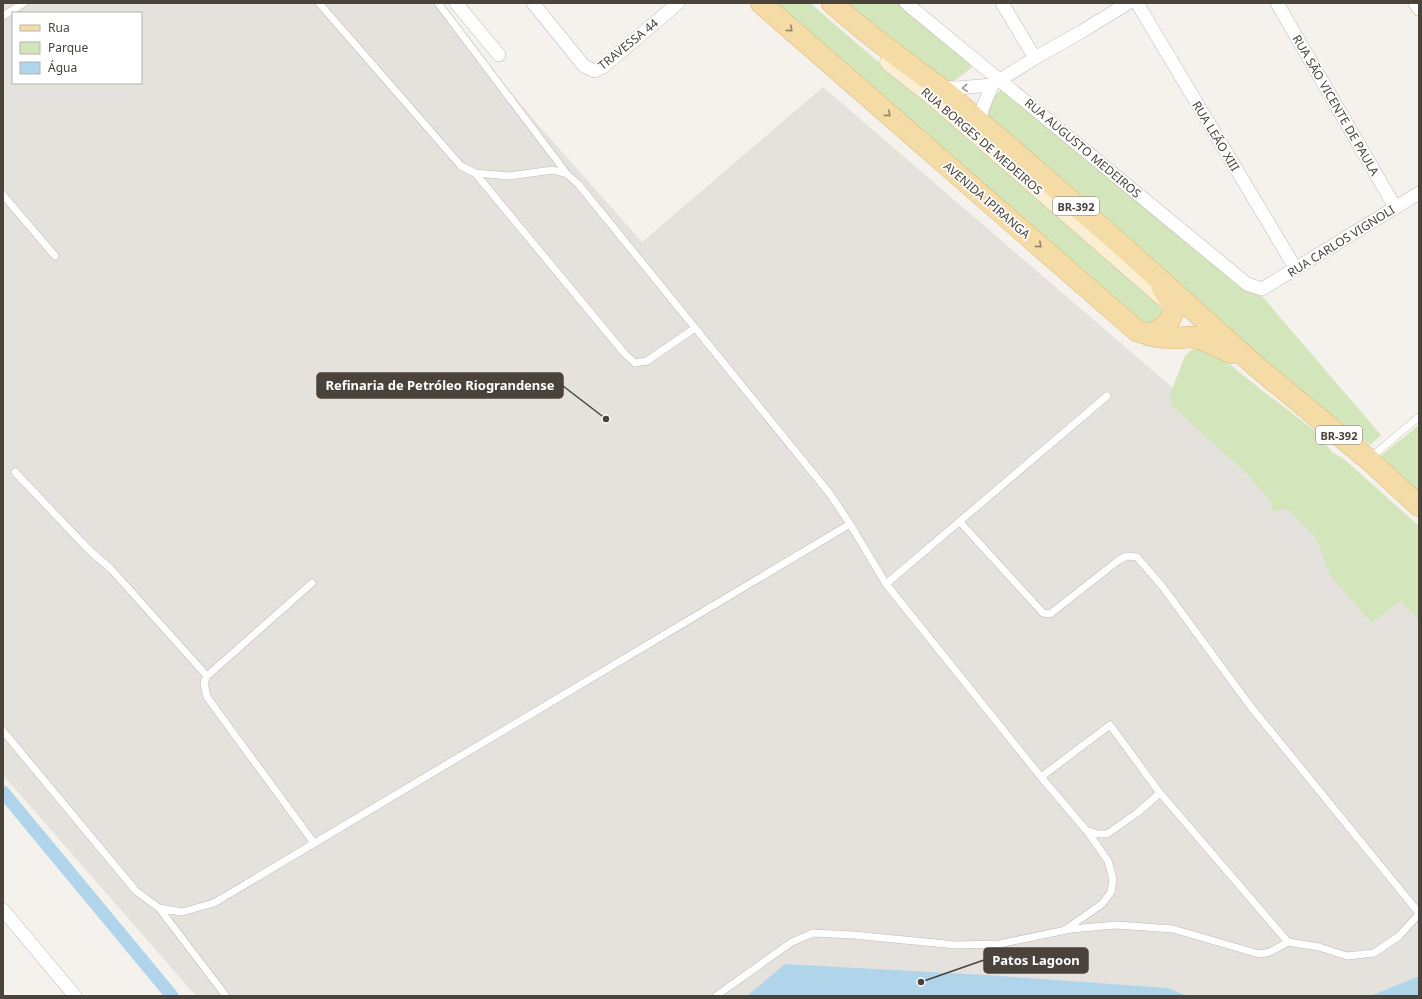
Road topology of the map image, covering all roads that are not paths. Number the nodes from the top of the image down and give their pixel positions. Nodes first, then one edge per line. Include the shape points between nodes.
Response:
1 (24, 3) edge
2 (319, 3) edge
3 (438, 3) edge
4 (456, 3) edge
5 (533, 3) edge
6 (678, 3) edge
7 (761, 3) edge
8 (820, 3) edge
9 (832, 3) edge
10 (841, 3) edge
11 (906, 3) edge
12 (1002, 3) edge
13 (1128, 3) edge
14 (1137, 3) edge
15 (1278, 3) edge
16 (1415, 3) edge
17 (1419, 9) edge
18 (3, 16) edge
19 (890, 51) junction
20 (499, 55) dead end
21 (1035, 58) junction
22 (996, 82) junction
23 (938, 87) junction
24 (983, 125) junction
25 (475, 173) junction
26 (567, 174) junction
27 (1419, 193) edge
28 (3, 195) edge
29 (1395, 207) junction
30 (55, 256) dead end
31 (1296, 269) junction
32 (1262, 289) joint
33 (1174, 307) junction
34 (695, 328) junction
35 (1149, 335) junction
36 (1233, 353) junction
37 (1257, 367) junction
38 (1107, 396) dead end
39 (1419, 417) edge
40 (1368, 459) junction
41 (15, 472) dead end
42 (1419, 506) edge
43 (960, 522) junction
44 (850, 524) junction
45 (312, 583) dead end
46 (886, 584) junction
47 (207, 676) junction
48 (3, 731) edge
49 (1041, 777) junction
50 (1160, 793) junction
51 (1086, 830) junction
52 (314, 843) junction
53 (159, 908) junction
54 (3, 910) edge
55 (1419, 913) edge
56 (1065, 930) junction
57 (1288, 942) junction
58 (75, 996) edge
59 (226, 996) edge
60 (716, 996) edge

1 - 18 lane
2 - 25 lane via 461,166
3 - 26 lane
4 - 20 street
5 - 6 street, TRAVESSA 44 via 584,66 594,71 603,67
7 -> 35 main road, AVENIDA IPIRANGA via 1137,331
8 - 33 main road, RUA BORGES DE MEDEIROS / BR-392 via 937,100
9 - 19 main road
10 - 19 main road, RUA BORGES DE MEDEIROS / BR-392
11 - 22 street, RUA AUGUSTO MEDEIROS
12 - 21 street
13 - 21 street
14 - 31 street, RUA LEÃO XIII
15 - 29 street, RUA SÃO VICENTE DE PAULA
16 - 17 street
19 - 23 main road, RUA BORGES DE MEDEIROS / BR-392
21 - 22 street
22 -> 23 street via 957,88
22 - 24 street via 983,107
22 - 32 street, RUA AUGUSTO MEDEIROS via 1247,284
23 - 24 main road, RUA BORGES DE MEDEIROS / BR-392
24 - 33 main road via 999,145 1050,192 1162,287
24 - 37 main road, RUA BORGES DE MEDEIROS / BR-392
25 - 26 lane via 509,176 553,170
25 - 34 lane via 635,363 647,361
26 - 34 lane via 579,185
27 - 29 street, RUA CARLOS VIGNOLI
28 - 30 lane
29 - 31 street, RUA CARLOS VIGNOLI
31 - 32 street, RUA CARLOS VIGNOLI
33 - 35 main road via 1167,324
33 - 36 main road, RUA BORGES DE MEDEIROS / BR-392
34 - 44 lane via 830,494
35 - 36 main road, AVENIDA IPIRANGA via 1165,338 1193,337
36 - 37 main road, RUA BORGES DE MEDEIROS / BR-392
37 - 40 main road, RUA BORGES DE MEDEIROS / BR-392
38 - 43 lane
39 - 40 lane
40 - 42 main road, RUA BORGES DE MEDEIROS / BR-392
41 - 47 lane via 89,550 116,574
43 - 46 lane
43 - 55 lane via 1043,613 1050,614 1119,560 1127,556 1137,557 1162,586 1251,707
44 - 46 lane
44 - 52 lane
45 - 47 lane
46 - 49 lane
47 - 52 lane via 204,684 207,697
48 - 53 lane via 136,891
49 - 50 lane via 1110,725
49 - 51 lane
50 - 51 lane via 1107,834
50 - 57 lane
51 - 56 lane via 1108,861 1113,878 1111,892 1102,904
52 - 53 lane via 214,903 182,912
53 - 59 lane
54 - 58 street
55 - 57 lane via 1400,936 1374,953 1347,956 1319,947
56 - 57 lane via 1116,925 1173,929 1259,954 1270,952
56 - 60 lane via 999,944 956,945 813,933 792,942

